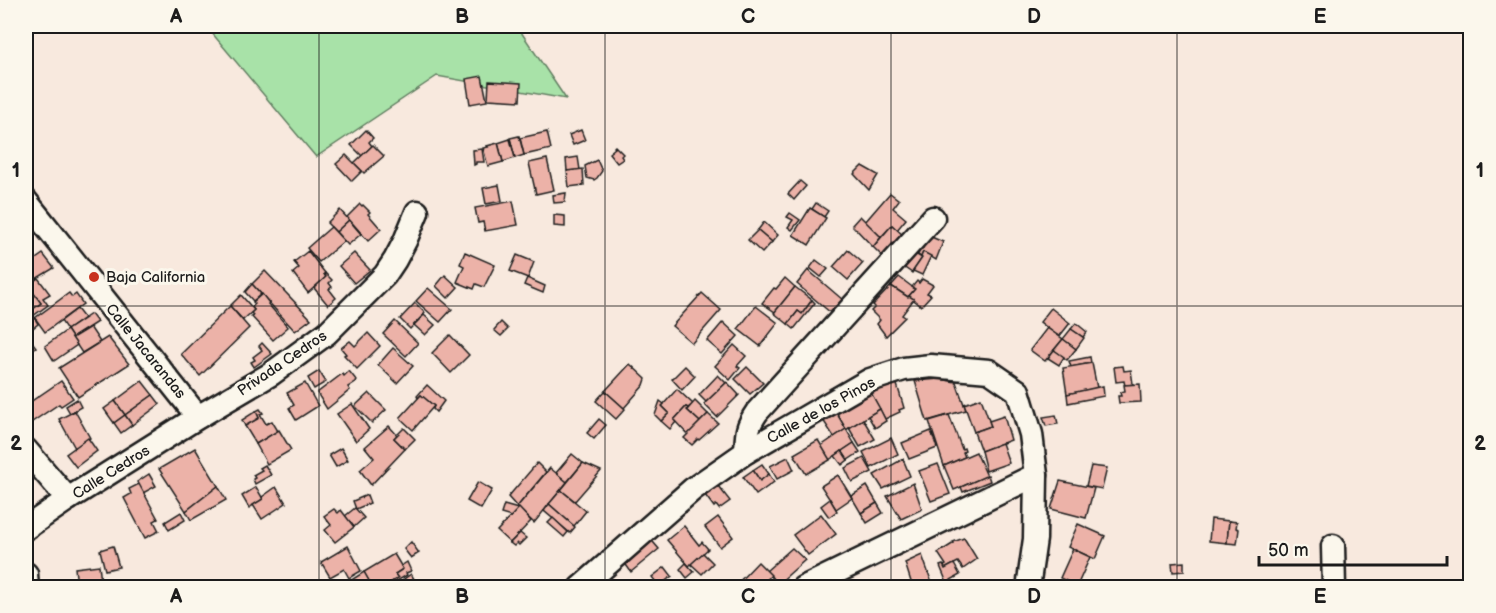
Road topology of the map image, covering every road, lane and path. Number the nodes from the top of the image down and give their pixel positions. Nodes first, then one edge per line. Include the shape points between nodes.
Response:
1 (26, 201) edge
2 (417, 212) dead end
3 (933, 218) dead end
4 (198, 417) junction
5 (26, 450) edge
6 (746, 452) junction
7 (1036, 475) junction
8 (68, 499) junction
9 (26, 528) edge
10 (1333, 546) dead end
11 (26, 574) edge
12 (27, 588) edge
13 (580, 588) edge
14 (803, 588) edge
15 (1028, 588) edge
16 (1334, 588) edge

1 - 4 street, Calle Jacarandas
2 - 4 street, Privada Cedros via 385,275 327,333 271,374
3 - 6 street via 750,422
4 - 8 street, Calle Cedros
5 - 8 street
6 - 7 street, Calle de los Pinos via 870,380 904,369 957,368 989,371 1017,391 1031,434
6 - 13 street, Calle de los Pinos via 693,489
7 - 14 street
7 - 15 street, Calle de los Pinos via 1035,539
8 - 9 street, Calle Cedros
10 - 16 street
11 - 12 street

